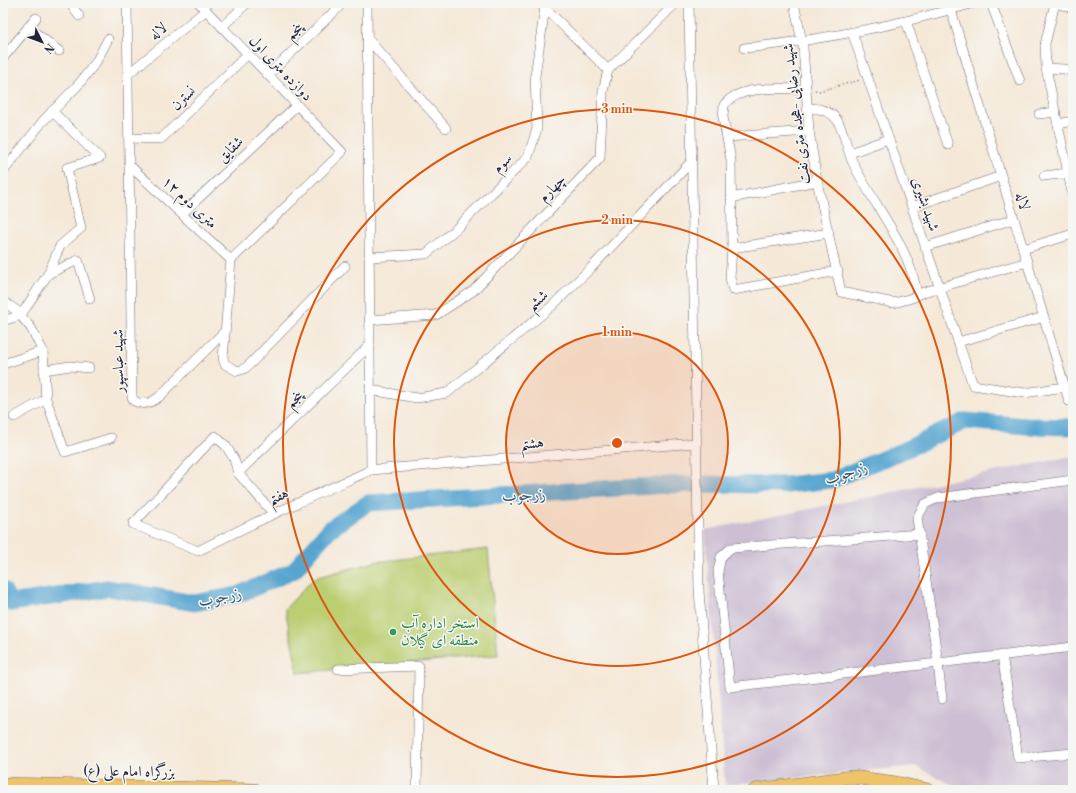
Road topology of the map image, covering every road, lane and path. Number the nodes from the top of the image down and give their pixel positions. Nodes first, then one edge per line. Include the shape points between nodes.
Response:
1 (70, 3) edge
2 (127, 3) edge
3 (199, 3) edge
4 (247, 3) edge
5 (367, 3) edge
6 (676, 3) edge
7 (689, 3) edge
8 (794, 3) edge
9 (974, 3) edge
10 (991, 3) edge
11 (1055, 3) edge
12 (542, 5) edge
13 (339, 7) dead end
14 (1073, 8) edge
15 (206, 10) junction
16 (951, 10) junction
17 (79, 16) dead end
18 (36, 18) dead end
19 (906, 21) junction
20 (28, 27) junction
21 (222, 27) junction
22 (852, 32) junction
23 (367, 38) junction
24 (108, 39) dead end
25 (802, 42) junction
26 (744, 48) dead end
27 (59, 51) dead end
28 (248, 54) junction
29 (3, 58) edge
30 (1046, 68) junction
31 (608, 70) junction
32 (1073, 71) edge
33 (128, 74) junction
34 (268, 75) junction
35 (867, 78) junction
36 (1020, 81) dead end
37 (806, 88) junction
38 (297, 105) junction
39 (807, 108) junction
40 (52, 111) junction
41 (1056, 112) junction
42 (1038, 114) dead end
43 (1073, 121) edge
44 (1058, 124) junction
45 (446, 128) dead end
46 (809, 131) junction
47 (129, 138) junction
48 (728, 138) junction
49 (888, 139) junction
50 (948, 145) dead end
51 (850, 153) junction
52 (690, 163) junction
53 (129, 164) junction
54 (3, 172) edge
55 (1068, 173) junction
56 (1001, 176) junction
57 (1044, 176) dead end
58 (817, 181) junction
59 (1072, 191) edge
60 (730, 198) junction
61 (912, 207) junction
62 (182, 214) junction
63 (1014, 220) junction
64 (829, 233) junction
65 (1073, 234) edge
66 (925, 247) junction
67 (732, 248) junction
68 (1023, 249) junction
69 (369, 257) junction
70 (231, 260) junction
71 (1027, 262) junction
72 (345, 266) dead end
73 (838, 271) junction
74 (48, 274) junction
75 (940, 288) junction
76 (917, 295) junction
77 (90, 299) dead end
78 (3, 301) edge
79 (21, 315) junction
80 (1044, 317) junction
81 (369, 320) junction
82 (3, 321) edge
83 (223, 332) junction
84 (958, 342) junction
85 (370, 344) junction
86 (42, 351) junction
87 (3, 364) edge
88 (89, 368) dead end
89 (44, 370) junction
90 (1065, 387) junction
91 (370, 390) junction
92 (46, 399) junction
93 (1069, 401) dead end
94 (14, 417) dead end
95 (111, 438) dead end
96 (696, 446) junction
97 (371, 470) junction
98 (238, 473) junction
99 (1073, 480) edge
100 (274, 513) junction
101 (920, 534) junction
102 (1073, 647) edge
103 (1002, 655) junction
104 (938, 663) junction
105 (338, 669) dead end
106 (942, 699) dead end
107 (1073, 753) edge
108 (3, 784) edge
109 (76, 786) junction
110 (180, 788) junction
111 (96, 790) edge
112 (159, 790) edge
113 (255, 790) edge
114 (417, 790) edge
115 (714, 790) edge
116 (754, 790) edge
117 (928, 790) edge

1 - 17 street
2 - 33 street, شهید عباسپور
3 - 15 street, دوازده متری اول
4 - 21 street
5 - 23 street
6 - 31 street
7 - 52 street
8 - 25 street, شهید رضایی -هجده متری نفت
9 - 16 street
10 - 36 street
11 - 14 street
11 - 30 street via 1045,44
12 - 31 street
12 - 69 street, سوم via 535,76 537,129 528,157 456,229 426,254
13 - 34 street, پنجم
15 - 21 street, دوازده متری اول
15 - 33 street, لاله
16 - 19 street
16 - 56 street, لاله
18 - 20 street
19 - 22 street
19 - 50 street
20 - 27 street
20 - 29 street
21 - 28 street, دوازده متری اول
22 - 25 street
22 - 35 street, شهید بشیری
23 - 45 street
23 - 69 street
24 - 40 street via 96,62 79,84
25 - 26 street
25 - 37 street, شهید رضایی -هجده متری نفت
28 - 34 street, دوازده متری اول
28 - 47 street, نسترن via 161,139
30 - 32 street
30 - 41 street
31 - 81 street, چهارم via 603,91 600,158 484,280 473,291 436,315
33 - 47 street, شهید عباسپور
34 - 38 street, دوازده متری اول
35 - 37 path via 819,91
35 - 49 street, شهید بشیری
37 - 39 street, شهید رضایی -هجده متری نفت
37 - 48 street via 745,91 735,94 724,105 723,117
38 - 62 street, شقایق
38 - 70 street, دوازده متری اول via 342,152
39 - 46 street, شهید رضایی -هجده متری نفت
39 - 51 street via 821,109 836,119
40 - 54 street
40 - 74 street via 100,158 67,168 81,228 60,246
41 - 42 street
41 - 44 street
43 - 44 street
44 - 55 street
46 - 48 street
46 - 58 street, شهید رضایی -هجده متری نفت
47 - 53 street, شهید عباسپور
48 - 60 street via 731,160
49 - 51 street
49 - 61 street, شهید بشیری
51 - 76 street via 853,163 891,225 916,284
52 - 91 street, ششم via 592,268 552,306 447,393 416,398
52 - 96 street
53 - 62 street, ۱۲ متری دوم
53 - 83 street, شهید عباسپور via 134,401 145,404 159,397
55 - 57 street
55 - 59 street
56 - 61 street
56 - 63 street, لاله
58 - 60 street
58 - 64 street, شهید رضایی -هجده متری نفت
60 - 67 street
61 - 66 street, شهید بشیری
62 - 70 street, ۱۲ متری دوم
63 - 66 street
63 - 68 street, لاله
64 - 67 street
64 - 73 street, شهید رضایی -هجده متری نفت
65 - 68 street
66 - 75 street, شهید بشیری
67 - 73 street via 730,278 733,290
68 - 71 street, لاله
69 - 81 street
70 - 83 street
71 - 75 street
71 - 80 street, لاله
72 - 83 street via 244,369 237,371 225,364 222,359
73 - 76 street, شهید رضایی -هجده متری نفت via 841,292 894,303
74 - 77 street via 78,260
74 - 79 street
75 - 76 street
75 - 84 street, شهید بشیری
78 - 79 street
79 - 82 street
79 - 86 street via 31,328
80 - 84 street
80 - 90 street, لاله
81 - 85 street
84 - 90 street, شهید بشیری via 973,385 1024,393
85 - 91 street
85 - 98 street, پنجم
86 - 87 street
86 - 89 street
88 - 89 street via 70,366
89 - 92 street
90 - 93 street, لاله
91 - 97 street
92 - 94 street
92 - 95 street via 65,452
96 - 97 street, هشتم
96 - 115 street via 699,590
97 - 100 street, هفتم
98 - 100 street
98 - 100 street, هفتم via 234,459 226,446 215,436 133,524 198,551
99 - 101 street via 938,498 926,504 917,518
101 - 104 street
101 - 104 street via 731,548 721,557 718,571 730,687
102 - 103 street
103 - 104 street
103 - 107 street via 1018,758
104 - 106 street
105 - 114 street via 419,666
108 - 109 highway, بزرگراه امام علی (ع)
109 - 110 highway, بزرگراه امام علی (ع)
109 - 111 highway
110 - 112 highway
110 - 113 highway, بزرگراه امام علی (ع)
116 - 117 highway via 852,777

